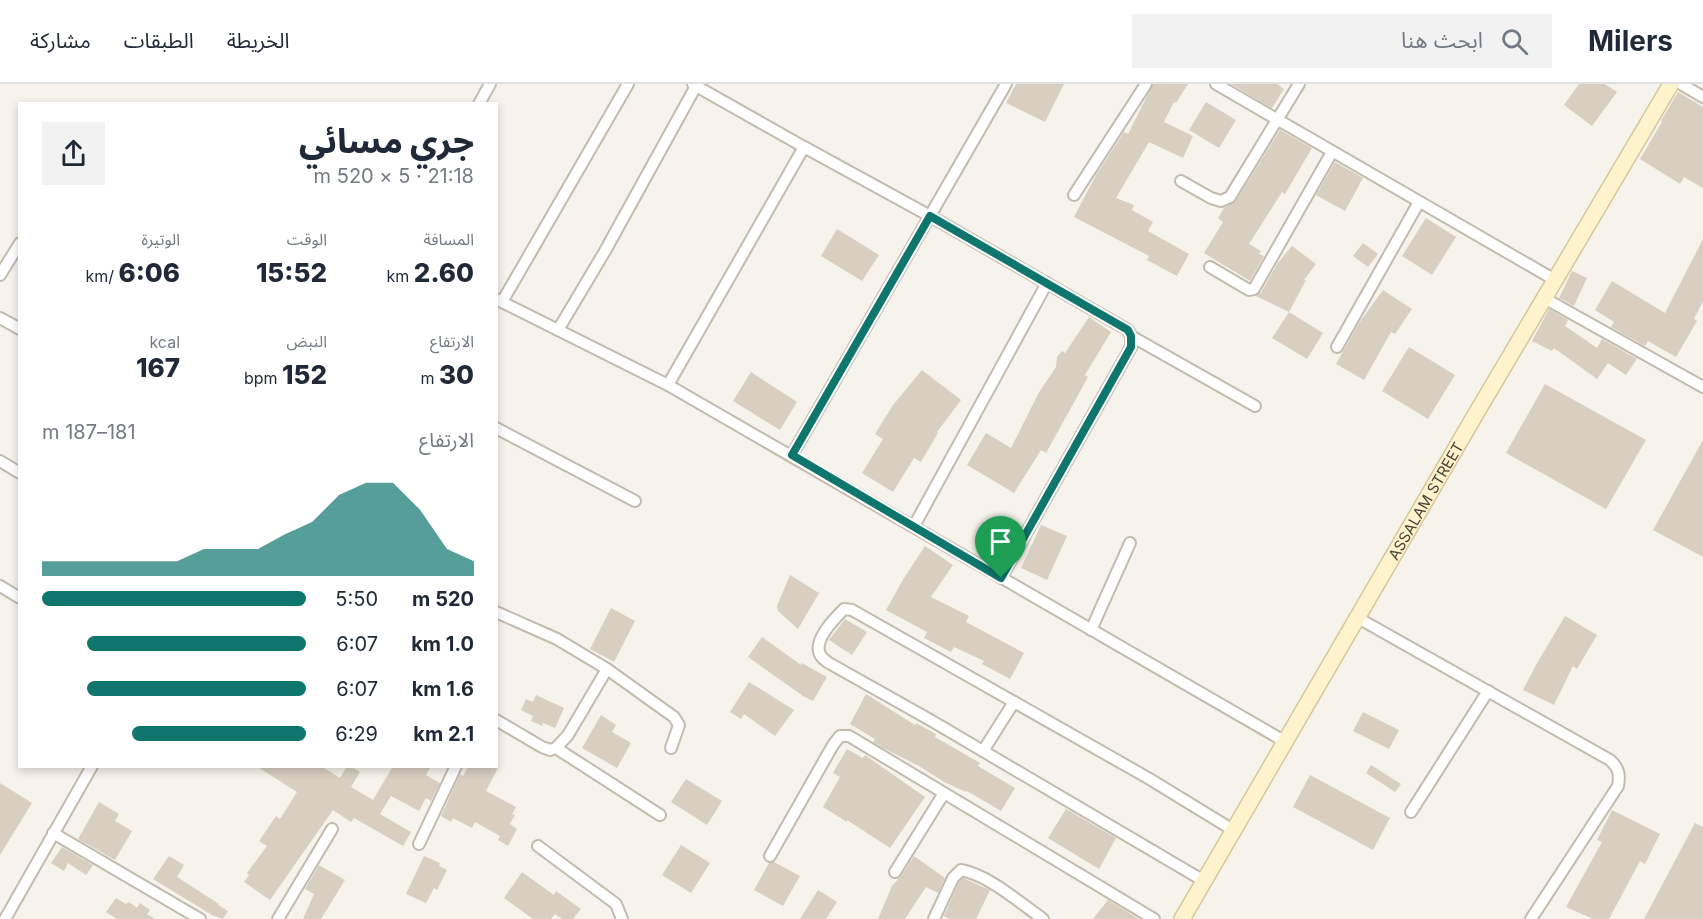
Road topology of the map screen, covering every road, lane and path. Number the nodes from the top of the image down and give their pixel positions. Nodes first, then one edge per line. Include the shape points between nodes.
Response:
1 (490, 84) edge
2 (628, 84) edge
3 (1006, 84) edge
4 (1146, 84) edge
5 (1216, 84) edge
6 (1299, 84) edge
7 (694, 85) edge
8 (1669, 86) edge
9 (1703, 97) edge
10 (480, 102) edge
11 (1278, 121) junction
12 (804, 147) junction
13 (1332, 152) junction
14 (1181, 181) dead end
15 (1074, 195) dead end
16 (1419, 202) junction
17 (930, 216) junction
18 (18, 246) edge
19 (1210, 267) dead end
20 (0, 275) edge
21 (1555, 280) junction
22 (1047, 283) junction
23 (1544, 298) junction
24 (499, 301) edge
25 (0, 319) edge
26 (18, 328) edge
27 (558, 330) junction
28 (1131, 336) junction
29 (1337, 347) dead end
30 (668, 385) junction
31 (1703, 387) edge
32 (1255, 406) dead end
33 (498, 429) edge
34 (792, 455) junction
35 (0, 461) edge
36 (18, 471) edge
37 (635, 501) dead end
38 (914, 526) junction
39 (1130, 543) dead end
40 (1001, 578) junction
41 (0, 586) edge
42 (18, 597) edge
43 (498, 613) edge
44 (1358, 618) junction
45 (1091, 630) junction
46 (607, 669) junction
47 (1488, 691) junction
48 (1014, 702) junction
49 (498, 721) edge
50 (1284, 741) junction
51 (556, 748) junction
52 (671, 748) dead end
53 (983, 751) junction
54 (91, 768) edge
55 (455, 768) edge
56 (944, 793) junction
57 (1411, 812) dead end
58 (660, 815) dead end
59 (332, 829) dead end
60 (1233, 830) junction
61 (53, 832) junction
62 (419, 844) dead end
63 (538, 846) dead end
64 (770, 856) dead end
65 (895, 872) dead end
66 (1204, 881) junction
67 (5, 919) edge
68 (200, 919) edge
69 (278, 919) edge
70 (622, 919) edge
71 (934, 919) edge
72 (1043, 919) edge
73 (1154, 919) edge
74 (1182, 919) edge
75 (1531, 919) edge

1 - 10 street
2 - 24 street
3 - 17 street
4 - 15 street
5 - 11 street
6 - 11 street
7 - 12 street
7 - 27 street
8 - 9 street
8 - 21 main road, ASSALAM STREET
11 - 13 street
11 - 14 street via 1230,197 1221,201
12 - 17 street
12 - 30 street
13 - 16 street
13 - 19 street via 1254,288 1249,290
16 - 21 street
16 - 29 street
17 - 22 street
17 - 34 street
18 - 20 street
21 - 23 main road, ASSALAM STREET
22 - 28 street via 1128,330
22 - 38 street
23 - 31 street
23 - 44 main road, ASSALAM STREET
24 - 27 street
25 - 26 street
27 - 30 street
28 - 32 street
28 - 40 street via 1131,347
30 - 34 street
33 - 37 street
34 - 38 street
35 - 36 street
38 - 40 street
39 - 45 street
40 - 45 street
41 - 42 street
43 - 46 street via 557,639
44 - 47 street
44 - 50 main road, ASSALAM STREET
45 - 50 street
46 - 51 street via 568,735
46 - 52 street via 674,717 679,725
47 - 57 street
47 - 75 street via 1610,760 1620,777 1618,786
48 - 53 street
48 - 53 street via 852,609 844,609 821,639 820,656 829,663
48 - 60 street
49 - 51 street via 542,747
50 - 60 main road, ASSALAM STREET
51 - 58 street
53 - 66 street
54 - 61 street
55 - 62 street
56 - 64 street via 849,736 840,736
56 - 65 street
56 - 73 street
59 - 69 street
60 - 66 main road, ASSALAM STREET
61 - 67 street
61 - 68 street
63 - 70 street via 616,903
66 - 74 main road, ASSALAM STREET
71 - 72 street via 953,878 962,870 984,879

